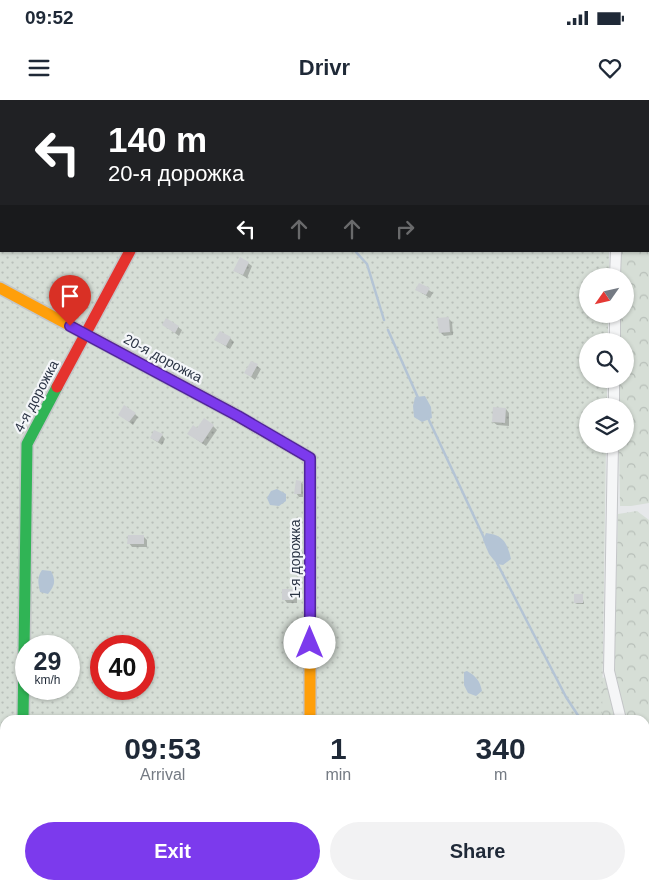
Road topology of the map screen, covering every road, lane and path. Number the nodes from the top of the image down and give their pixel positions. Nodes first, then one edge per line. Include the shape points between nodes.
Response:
1 (129, 252) edge
2 (616, 252) edge
3 (615, 268) edge
4 (0, 288) edge
5 (86, 334) junction
6 (613, 453) edge
7 (310, 458) joint
8 (23, 715) edge
9 (310, 715) edge
10 (619, 715) edge

1 - 5 street, 4-я дорожка
2 - 3 street
4 - 5 street, 20-я дорожка
5 - 7 street, 20-я дорожка
5 - 8 street, 4-я дорожка via 27,444
6 - 10 street via 609,671
7 - 9 street, 1-я дорожка

